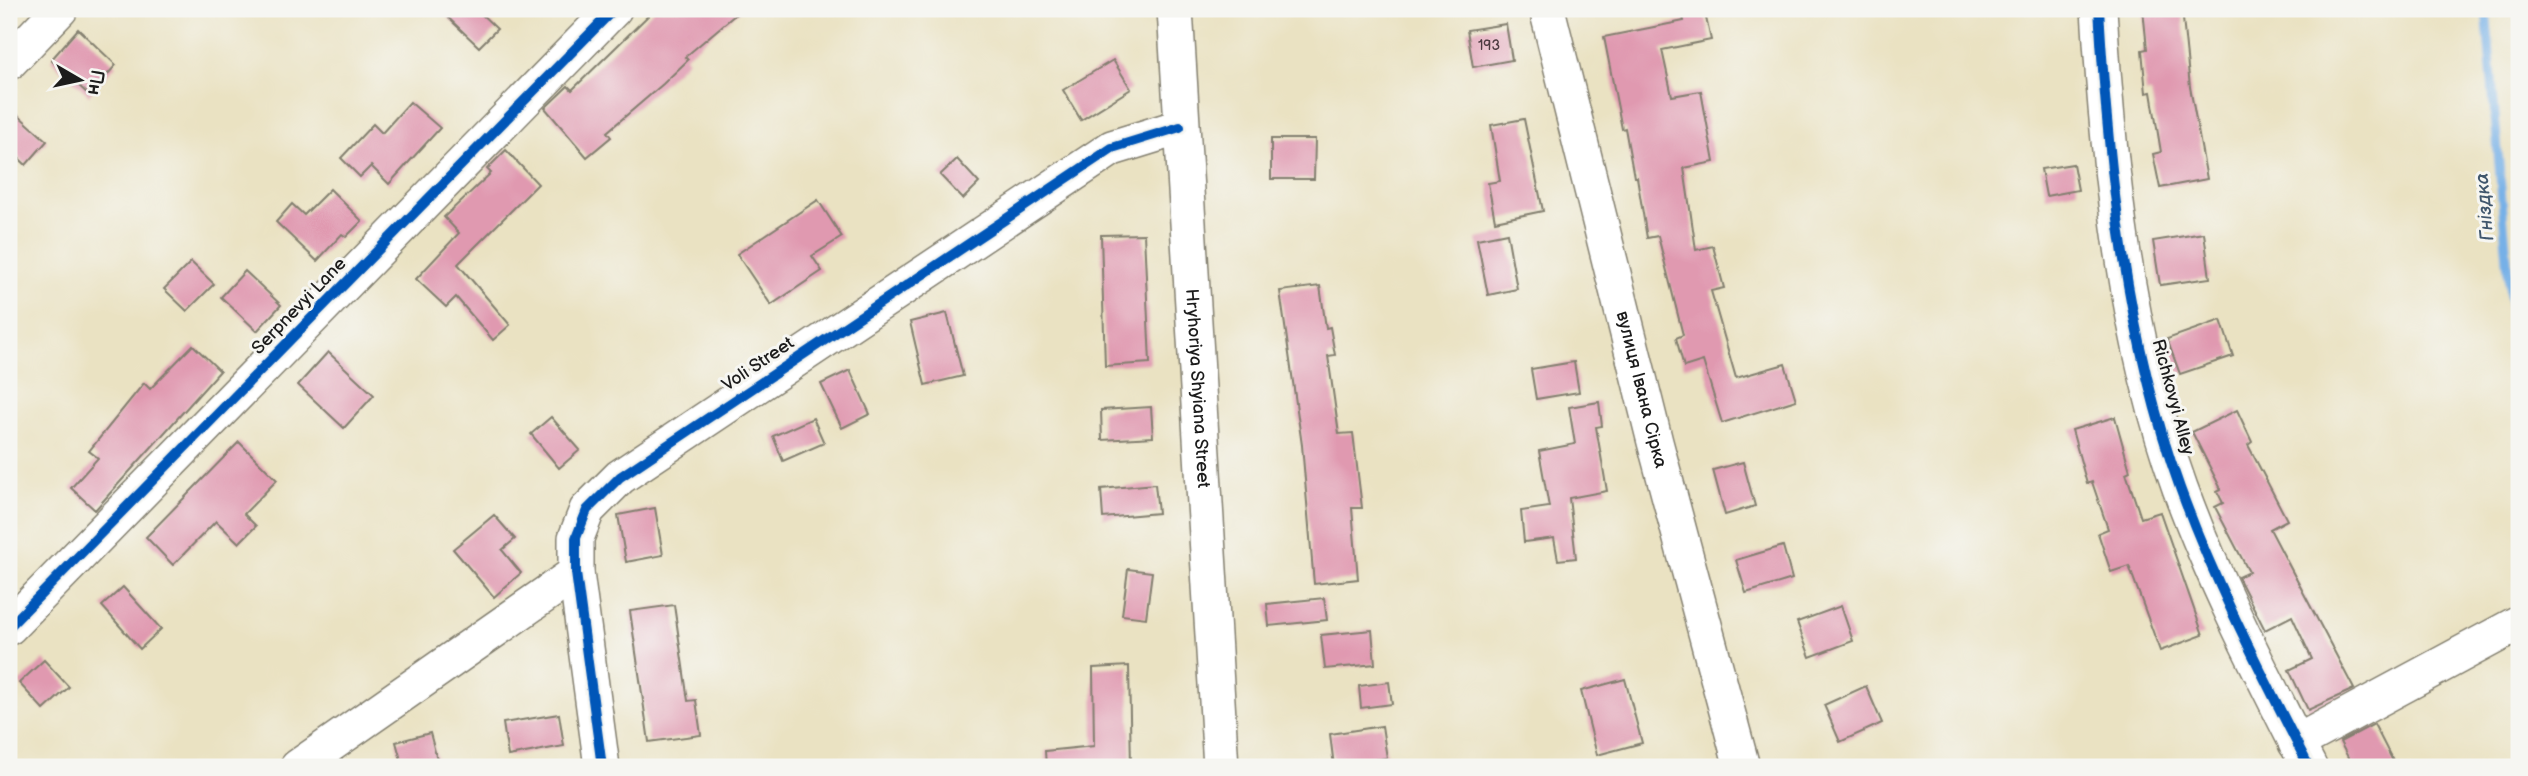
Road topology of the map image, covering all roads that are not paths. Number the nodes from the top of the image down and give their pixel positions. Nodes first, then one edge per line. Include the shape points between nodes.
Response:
1 (60, 9) edge
2 (614, 9) edge
3 (1175, 9) edge
4 (1547, 9) edge
5 (2099, 9) edge
6 (9, 62) edge
7 (1180, 127) junction
8 (576, 573) junction
9 (2519, 623) edge
10 (9, 627) edge
11 (2303, 755) edge
12 (298, 767) edge
13 (602, 767) edge
14 (1221, 767) edge
15 (1742, 767) edge

1 - 6 street
2 - 10 street, Serpnevyi Lane
3 - 7 street, Hryhoriya Shyiana Street
4 - 15 street, вулиця Івана Сірка
5 - 11 street, Richkovyi Alley via 2104,92 2143,364 2180,488 2252,655
7 - 8 street, Voli Street via 1112,148 620,477 587,510 576,538
7 - 14 street, Hryhoriya Shyiana Street
8 - 12 street
8 - 13 street, Voli Street
9 - 11 street

